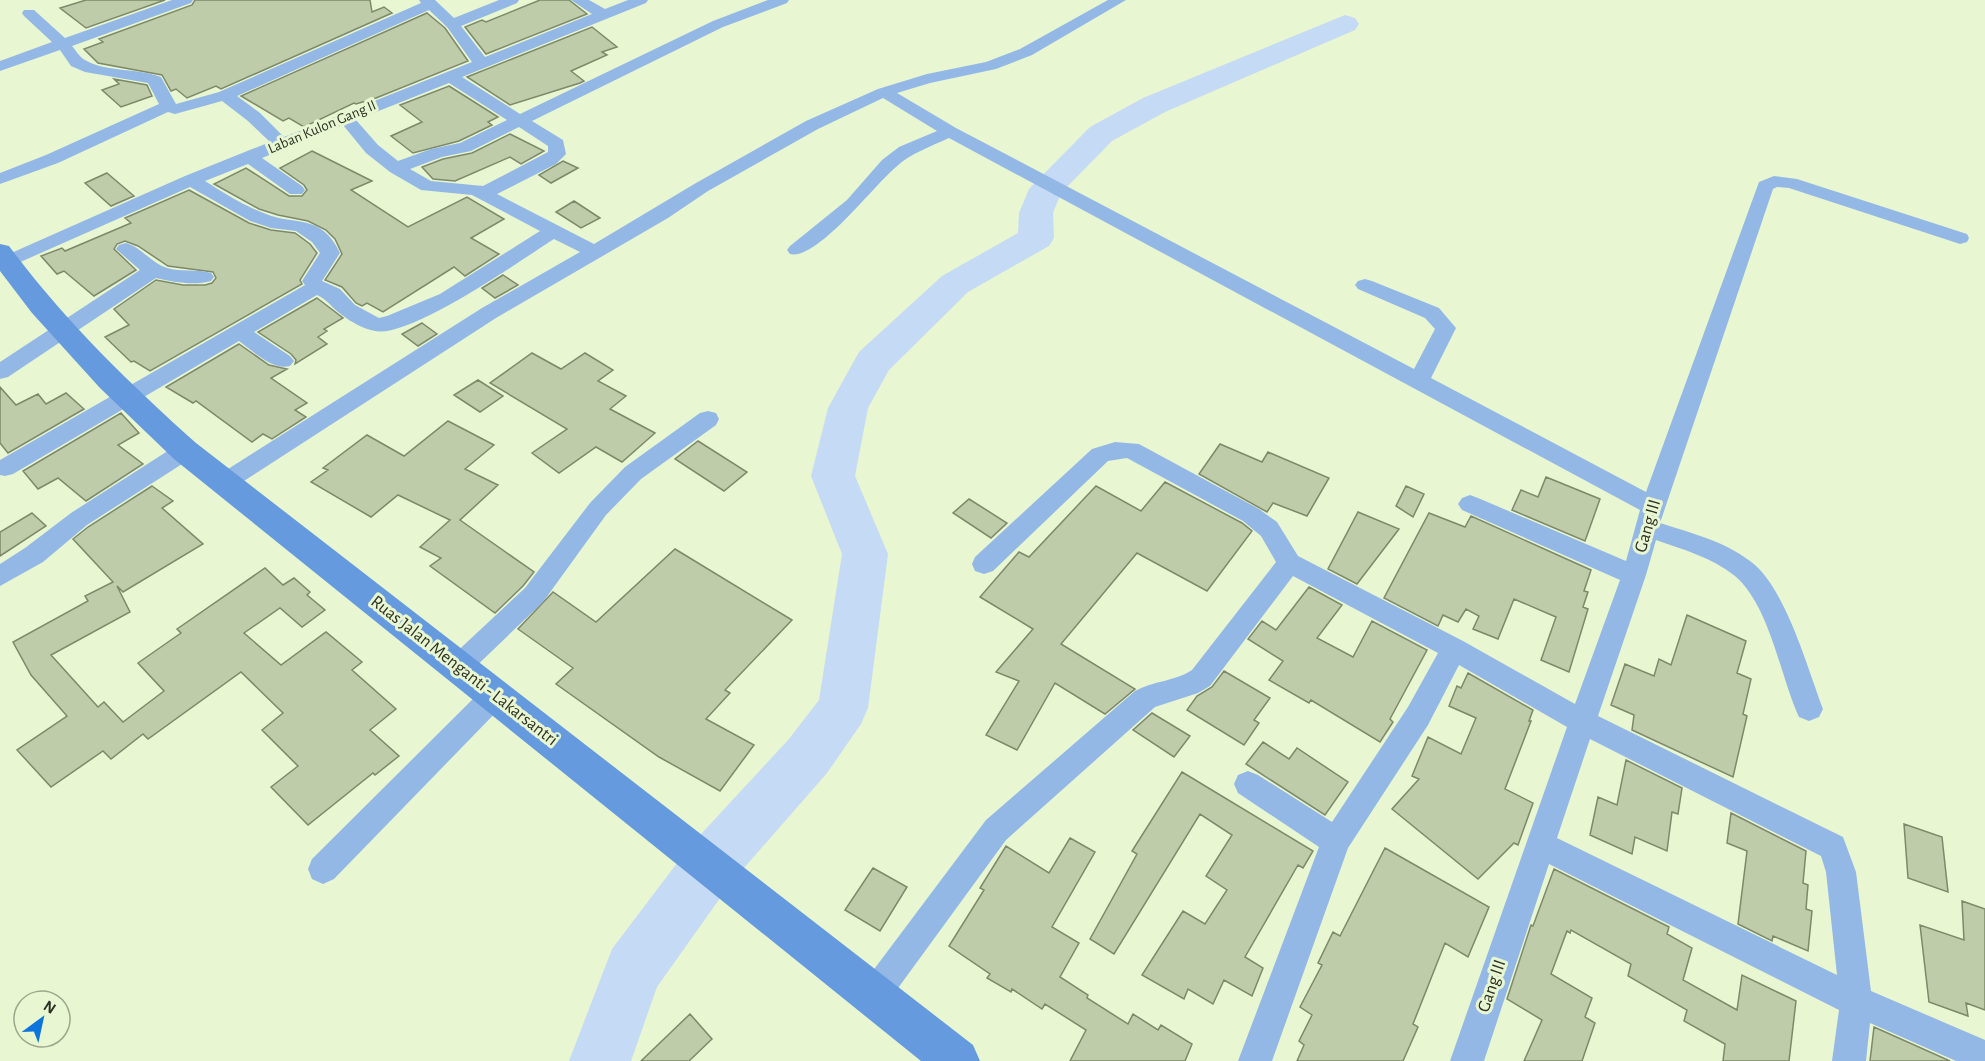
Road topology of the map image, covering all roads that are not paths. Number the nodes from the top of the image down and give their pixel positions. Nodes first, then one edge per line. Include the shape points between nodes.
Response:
1 (185, 0) edge
2 (512, 0) edge
3 (578, 0) edge
4 (641, 0) edge
5 (782, 0) edge
6 (428, 2) edge
7 (1108, 2) edge
8 (29, 14) dead end
9 (602, 14) junction
10 (452, 24) junction
11 (63, 44) junction
12 (480, 63) junction
13 (0, 66) edge
14 (449, 76) junction
15 (884, 92) junction
16 (225, 95) junction
17 (168, 106) junction
18 (345, 117) junction
19 (519, 121) junction
20 (950, 132) junction
21 (282, 144) junction
22 (250, 157) junction
23 (396, 168) junction
24 (0, 179) edge
25 (191, 180) junction
26 (296, 190) dead end
27 (484, 193) junction
28 (553, 231) junction
29 (1960, 238) dead end
30 (126, 249) dead end
31 (797, 250) dead end
32 (594, 252) junction
33 (2, 259) edge
34 (153, 271) junction
35 (204, 277) dead end
36 (1365, 285) dead end
37 (316, 287) junction
38 (436, 304) junction
39 (465, 328) junction
40 (61, 332) junction
41 (241, 333) junction
42 (282, 361) dead end
43 (0, 372) edge
44 (1418, 382) junction
45 (127, 399) junction
46 (708, 419) dead end
47 (185, 451) junction
48 (5, 468) dead end
49 (225, 482) junction
50 (1470, 504) dead end
51 (1650, 516) junction
52 (1289, 563) junction
53 (984, 564) dead end
54 (1634, 575) junction
55 (0, 576) edge
56 (1454, 649) junction
57 (459, 666) junction
58 (495, 695) junction
59 (1809, 709) dead end
60 (1582, 722) junction
61 (1248, 784) dead end
62 (1336, 841) junction
63 (1541, 845) junction
64 (323, 869) dead end
65 (874, 995) junction
66 (1856, 1001) junction
67 (1985, 1057) edge
68 (957, 1061) edge
69 (1255, 1061) edge
70 (1467, 1061) edge
71 (1849, 1061) edge

1 - 11 street
2 - 10 street
3 - 9 street
4 - 9 street, Laban Kulon Gang II
5 - 19 street via 718,24
6 - 10 street
6 - 16 street
7 - 15 street via 1026,52
8 - 11 street
9 - 12 street, Laban Kulon Gang II
10 - 12 street
11 - 13 street
11 - 17 street via 77,63 87,68 155,80
12 - 14 street, Laban Kulon Gang II
14 - 18 street, Laban Kulon Gang II
14 - 19 street
15 - 20 street
15 - 32 street via 812,124
16 - 17 street via 180,109
16 - 21 street
17 - 24 street
18 - 21 street, Laban Kulon Gang II
18 - 23 street via 372,149
19 - 23 street via 465,147
19 - 27 street via 557,144 557,154
20 - 31 street via 905,151 888,164 853,204
20 - 44 street
21 - 22 street, Laban Kulon Gang II
22 - 25 street, Laban Kulon Gang II
22 - 26 street
23 - 27 street via 427,186
25 - 33 street, Laban Kulon Gang II
25 - 37 street via 263,220 280,226 298,225 316,236 330,253 312,281
27 - 28 street
28 - 32 street
28 - 38 street
29 - 51 street, Gang III via 1791,183 1774,181 1765,186
30 - 34 street
32 - 39 street
33 - 40 main road, Ruas Jalan Menganti - Lakarsantri
34 - 35 street
34 - 40 street
36 - 44 street via 1432,313 1446,327
37 - 38 street via 378,325
37 - 41 street
38 - 39 street
39 - 49 street
40 - 43 street
40 - 45 main road, Ruas Jalan Menganti - Lakarsantri
41 - 42 street
41 - 45 street
44 - 51 street
45 - 47 main road, Ruas Jalan Menganti - Lakarsantri
45 - 48 street
46 - 57 street via 633,473 598,509 534,595
47 - 49 main road, Ruas Jalan Menganti - Lakarsantri
47 - 55 street via 79,519
49 - 57 main road, Ruas Jalan Menganti - Lakarsantri
50 - 54 street
51 - 54 street, Gang III
51 - 59 street via 1742,568 1755,581 1767,596
52 - 53 street via 1269,529 1251,514 1131,450 1115,450 1100,455
52 - 56 street
52 - 65 street via 1195,684 1165,688 1146,699 996,830
54 - 60 street, Gang III
56 - 60 street
56 - 62 street via 1418,716
57 - 58 main road, Ruas Jalan Menganti - Lakarsantri
58 - 64 street
58 - 65 main road, Ruas Jalan Menganti - Lakarsantri
60 - 63 street, Gang III
60 - 66 street via 1833,847 1841,872
61 - 62 street
62 - 69 street
63 - 66 street
63 - 70 street, Gang III
65 - 68 main road, Ruas Jalan Menganti - Lakarsantri
66 - 67 street
66 - 71 street

